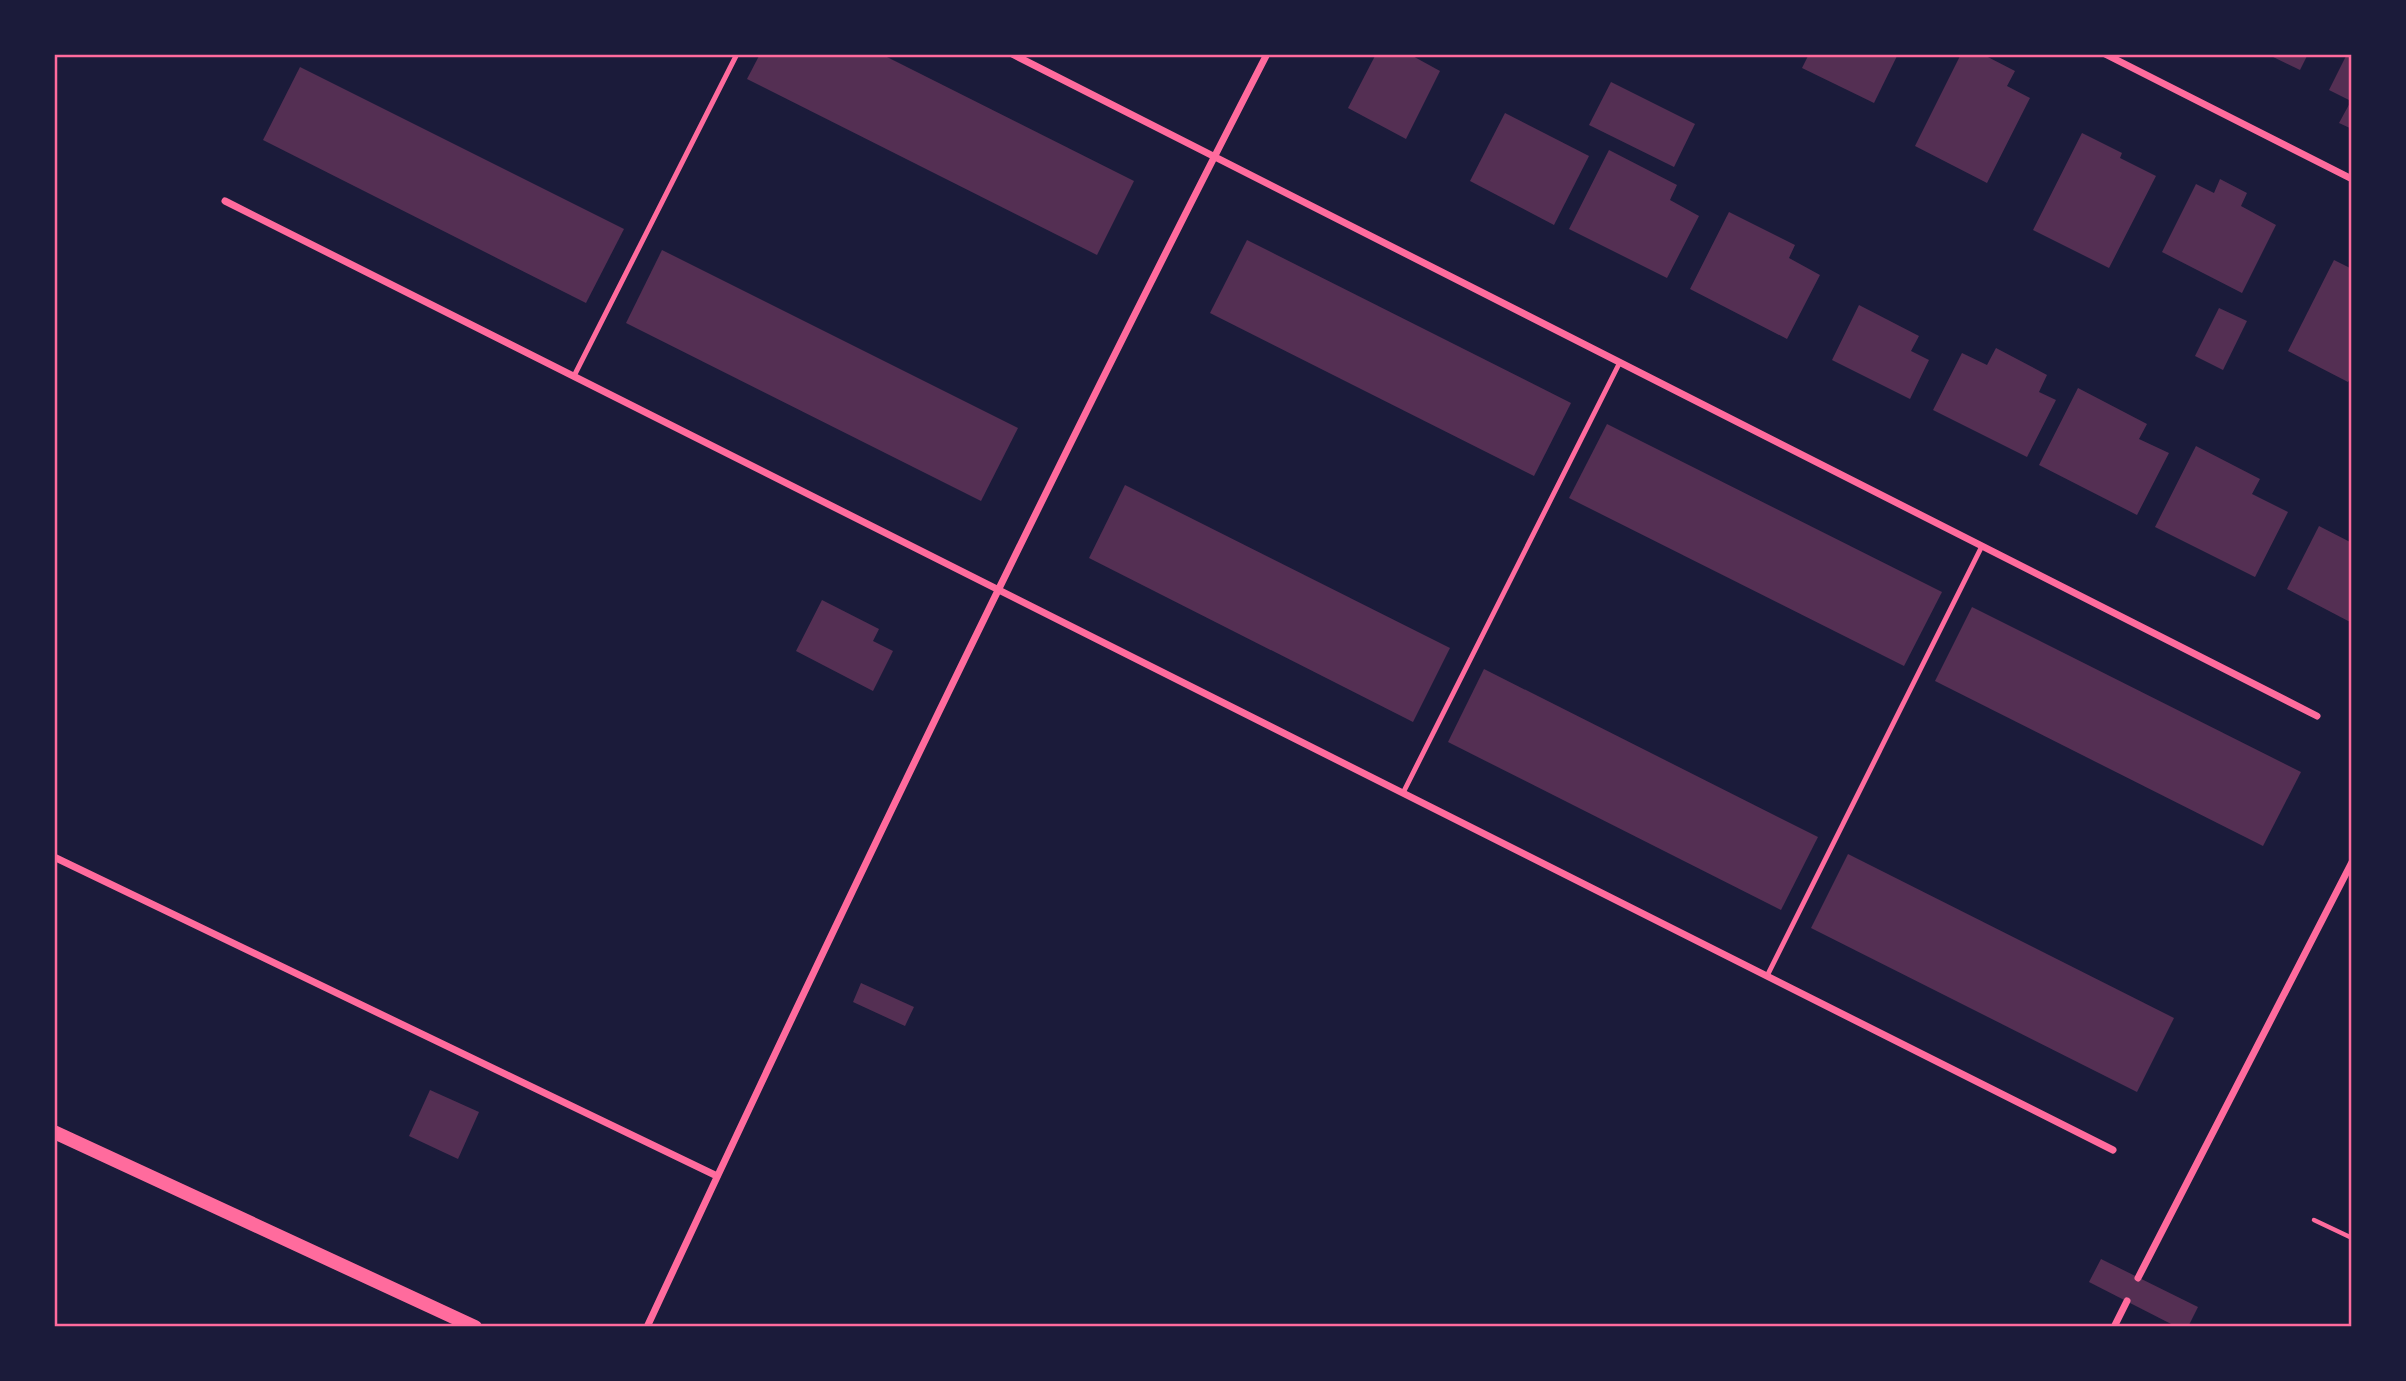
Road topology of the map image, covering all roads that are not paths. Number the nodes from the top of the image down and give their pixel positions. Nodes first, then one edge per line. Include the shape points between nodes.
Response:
1 (737, 54) edge
2 (1012, 54) edge
3 (1267, 54) edge
4 (2105, 54) edge
5 (1215, 156) junction
6 (2352, 179) edge
7 (225, 201) dead end
8 (1620, 362) junction
9 (574, 376) junction
10 (1982, 546) junction
11 (1000, 589) junction
12 (2317, 716) dead end
13 (1403, 793) junction
14 (54, 857) edge
15 (2352, 862) edge
16 (1768, 976) junction
17 (54, 1132) edge
18 (2113, 1150) dead end
19 (717, 1176) junction
20 (2138, 1278) dead end
21 (2127, 1301) dead end
22 (475, 1327) edge
23 (647, 1327) edge
24 (2114, 1327) edge

1 - 9 lane
2 - 5 street
3 - 5 street
4 - 6 street
5 - 8 street
5 - 11 street
7 - 9 street
8 - 10 street
8 - 13 lane
9 - 11 street
10 - 12 street
10 - 16 lane
11 - 13 street
11 - 19 street
13 - 16 street
14 - 19 street
15 - 20 street
16 - 18 street
17 - 22 main road
19 - 23 street
21 - 24 street

